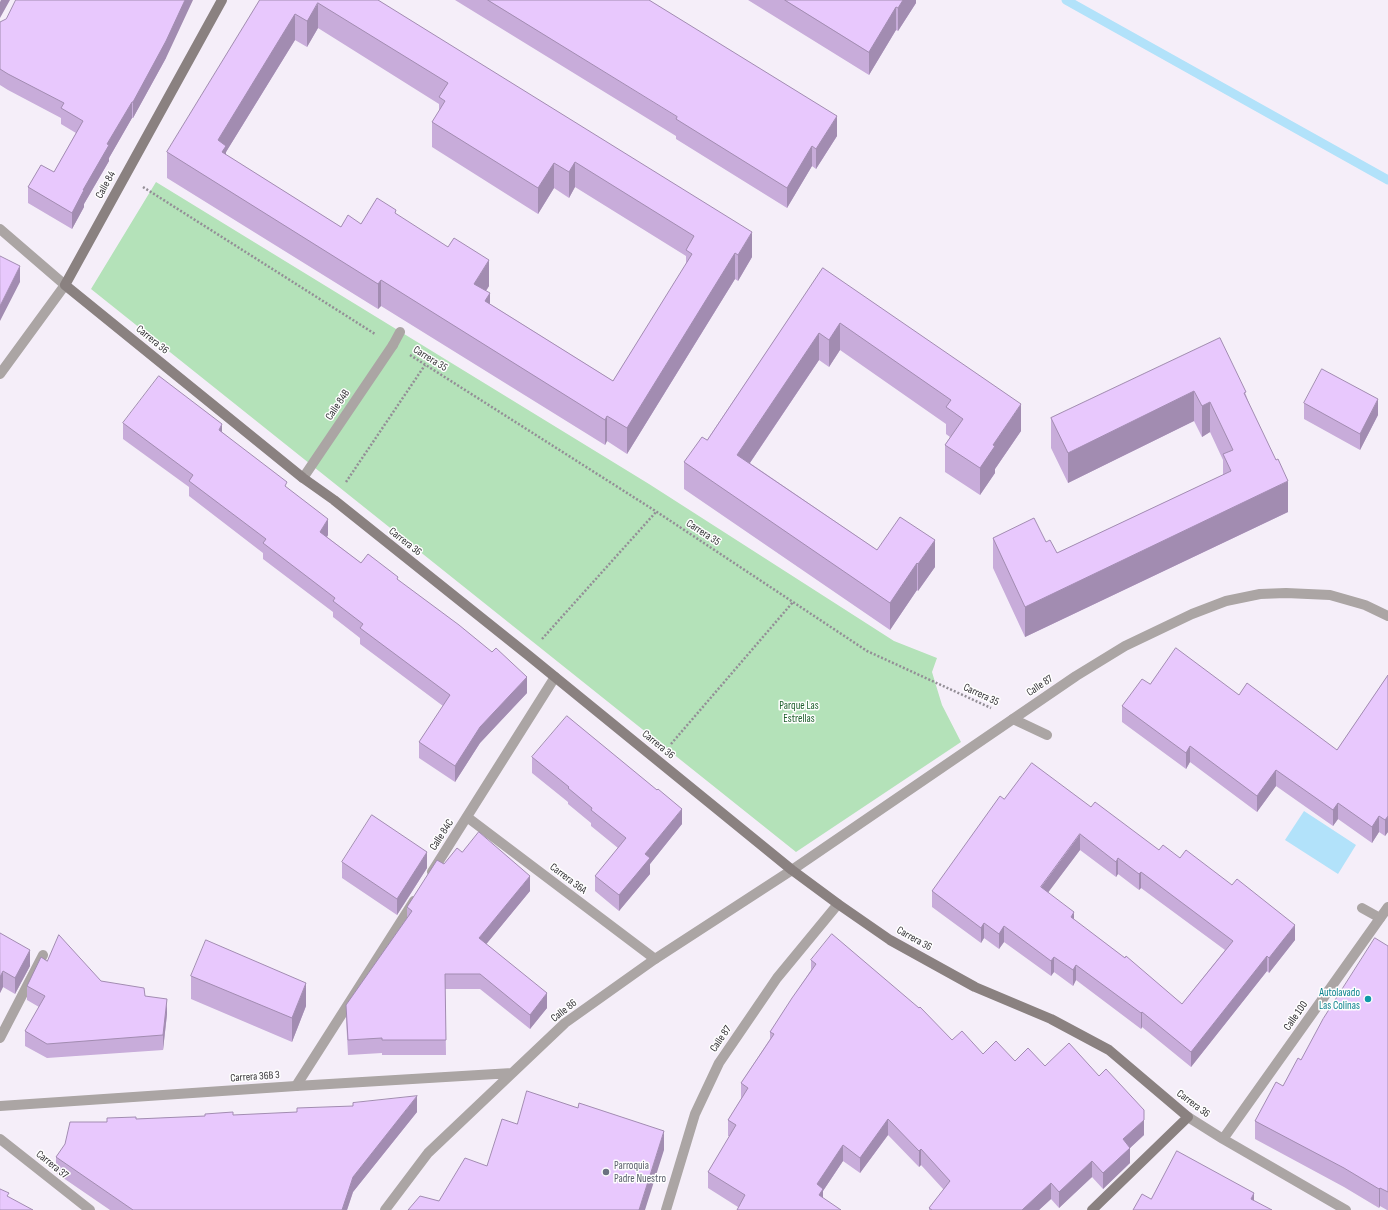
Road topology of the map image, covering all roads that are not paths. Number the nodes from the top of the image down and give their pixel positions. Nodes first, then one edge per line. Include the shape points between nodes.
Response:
1 (222, 0) edge
2 (0, 230) edge
3 (65, 284) junction
4 (400, 332) dead end
5 (0, 374) edge
6 (303, 478) junction
7 (1388, 616) edge
8 (555, 677) junction
9 (1014, 719) junction
10 (1047, 735) dead end
11 (467, 817) junction
12 (792, 870) junction
13 (429, 878) edge
14 (420, 891) edge
15 (838, 904) junction
16 (1388, 907) edge
17 (1362, 908) dead end
18 (1384, 921) edge
19 (43, 955) dead end
20 (655, 959) junction
21 (0, 1038) edge
22 (512, 1073) junction
23 (296, 1086) junction
24 (0, 1106) edge
25 (1188, 1117) junction
26 (0, 1139) edge
27 (1223, 1139) junction
28 (90, 1210) edge
29 (384, 1210) edge
30 (666, 1210) edge
31 (1092, 1210) edge
32 (1346, 1210) edge

1 - 3 street, Calle 84
2 - 3 street, Carrera 36
3 - 5 street, Calle 84
3 - 6 street, Carrera 36
4 - 6 street, Calle 84B
6 - 8 street, Carrera 36
7 - 9 street, Calle 87 via 1330,595 1260,594 1226,601 1125,646
8 - 11 street, Calle 84C
8 - 12 street, Carrera 36
9 - 10 street
9 - 12 street, Calle 87
11 - 13 street, Calle 84C
11 - 20 street, Carrera 36A
12 - 15 street, Carrera 36
12 - 20 street, Calle 86
14 - 23 street
15 - 25 street, Carrera 36 via 890,940 975,987 1051,1019 1109,1050
15 - 30 street, Calle 87 via 777,978 719,1063 694,1114
16 - 18 street, Calle 100
17 - 18 street
18 - 27 street, Calle 100
19 - 21 street
20 - 22 street, Calle 86 via 565,1023
22 - 23 street, Carrera 36B 3
22 - 29 street, Calle 86 via 428,1153
23 - 24 street, Carrera 36B 3
25 - 27 street, Carrera 36
25 - 31 street
26 - 28 street, Carrera 37
27 - 32 street, Carrera 36

